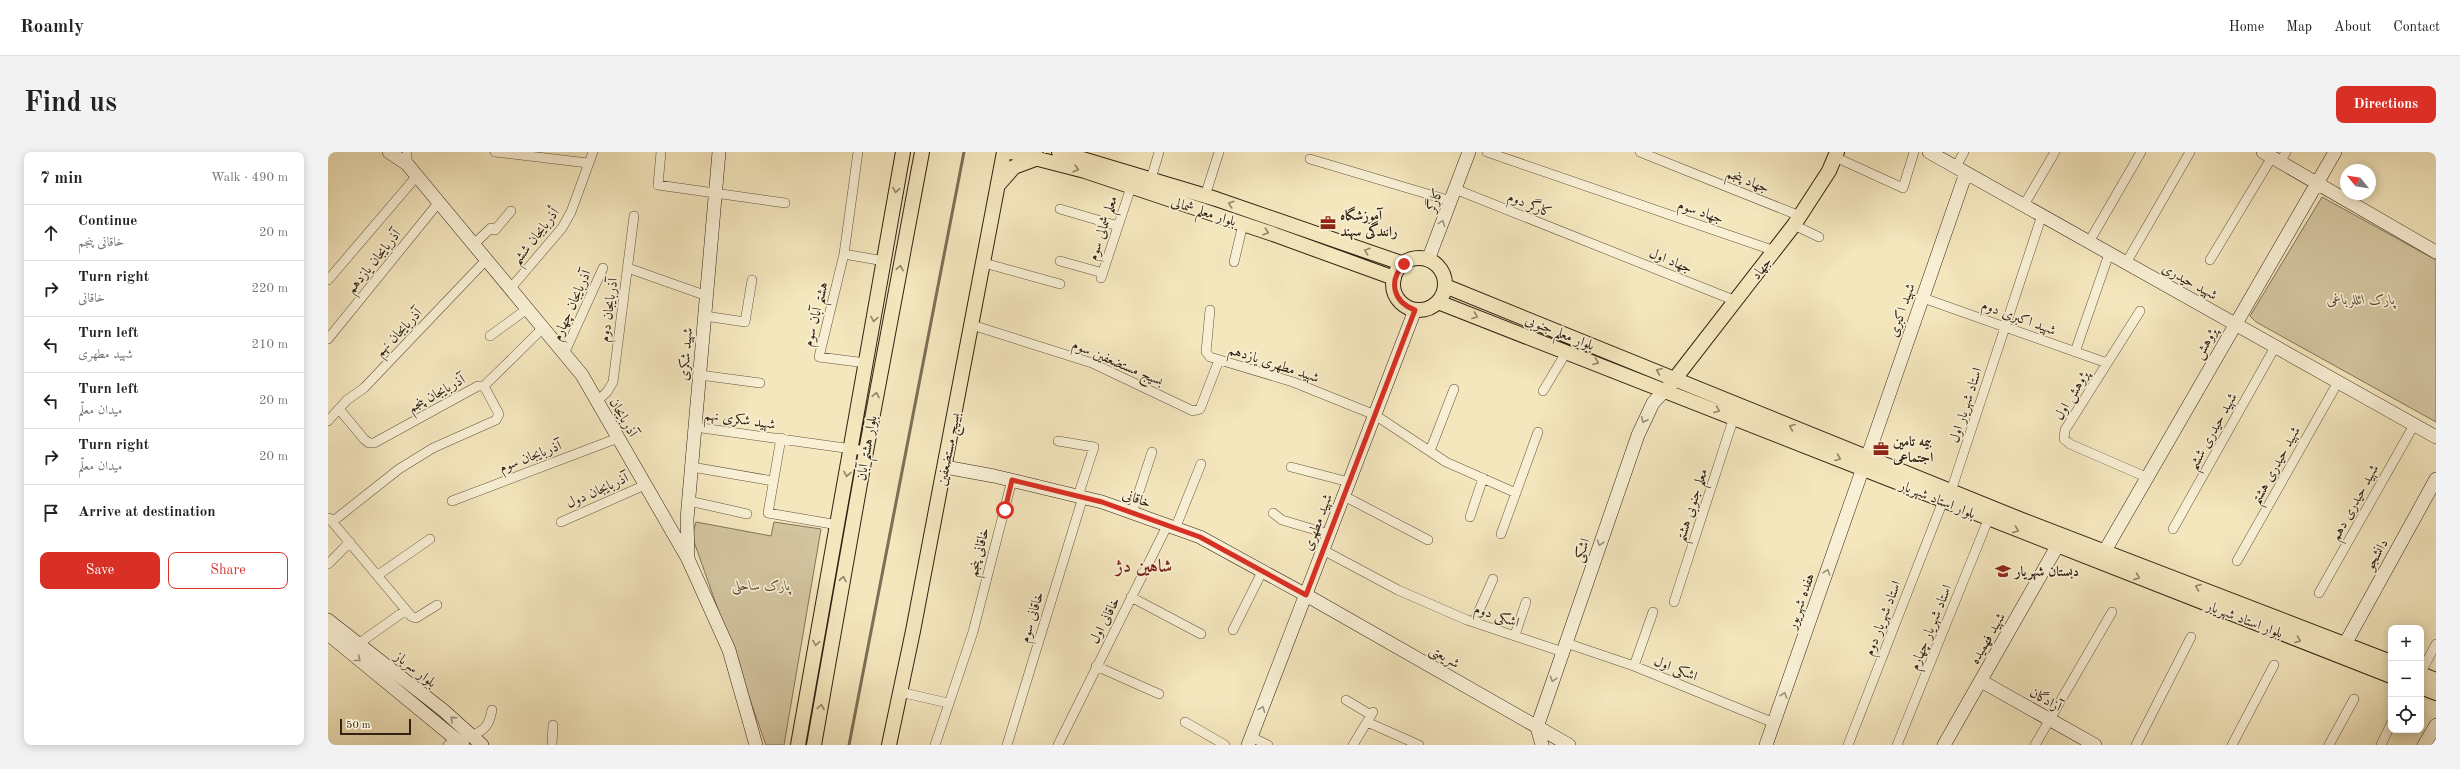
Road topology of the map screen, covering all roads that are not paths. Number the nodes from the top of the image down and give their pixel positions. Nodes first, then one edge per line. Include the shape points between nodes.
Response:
1 (389, 152) edge
2 (495, 152) edge
3 (593, 152) edge
4 (661, 152) edge
5 (718, 152) edge
6 (858, 152) edge
7 (903, 152) edge
8 (922, 152) edge
9 (1004, 152) edge
10 (1011, 152) edge
11 (1059, 152) edge
12 (1159, 152) edge
13 (1220, 152) edge
14 (1469, 152) edge
15 (1487, 152) edge
16 (1640, 152) edge
17 (1914, 152) edge
18 (1929, 152) edge
19 (1964, 152) edge
20 (2055, 152) edge
21 (2141, 152) edge
22 (2190, 152) edge
23 (2335, 152) edge
24 (1652, 154) edge
25 (1836, 154) edge
26 (2275, 156) edge
27 (407, 158) edge
28 (1038, 158) junction
29 (1310, 159) dead end
30 (588, 163) junction
31 (1961, 170) junction
32 (416, 176) junction
33 (1118, 176) junction
34 (1151, 179) junction
35 (2317, 183) junction
36 (999, 185) junction
37 (1131, 187) junction
38 (715, 192) junction
39 (1453, 195) junction
40 (1205, 196) junction
41 (439, 202) junction
42 (785, 203) dead end
43 (2024, 205) junction
44 (1060, 210) dead end
45 (511, 212) dead end
46 (2042, 215) junction
47 (634, 216) dead end
48 (1797, 221) junction
49 (1243, 224) junction
50 (1118, 226) junction
51 (1818, 237) dead end
52 (2088, 242) junction
53 (474, 244) junction
54 (1595, 245) joint
55 (1775, 251) junction
56 (2436, 252) edge
57 (844, 254) junction
58 (2109, 254) junction
59 (486, 260) junction
60 (1428, 260) junction
61 (2210, 260) dead end
62 (884, 261) junction
63 (1060, 261) dead end
64 (1234, 262) dead end
65 (984, 263) junction
66 (2126, 263) junction
67 (1404, 264) junction
68 (603, 268) dead end
69 (628, 268) junction
70 (1394, 278) junction
71 (328, 280) edge
72 (752, 280) dead end
73 (1060, 284) dead end
74 (1445, 286) junction
75 (510, 289) junction
76 (706, 296) junction
77 (1923, 298) junction
78 (1736, 301) junction
79 (1438, 302) junction
80 (527, 309) junction
81 (1210, 310) dead end
82 (1415, 310) junction
83 (2140, 311) dead end
84 (705, 316) junction
85 (2235, 324) junction
86 (972, 325) junction
87 (2005, 327) junction
88 (543, 328) junction
89 (490, 336) dead end
90 (328, 338) edge
91 (2275, 347) junction
92 (1567, 351) junction
93 (2075, 352) junction
94 (564, 354) junction
95 (1219, 360) junction
96 (866, 363) junction
97 (2107, 363) junction
98 (700, 375) junction
99 (1675, 378) junction
100 (2338, 382) junction
101 (760, 383) dead end
102 (484, 386) junction
103 (1454, 389) dead end
104 (1666, 389) junction
105 (1543, 391) dead end
106 (597, 401) junction
107 (339, 409) junction
108 (1375, 415) junction
109 (1734, 417) junction
110 (328, 421) edge
111 (2414, 425) junction
112 (695, 427) junction
113 (1538, 432) dead end
114 (618, 438) junction
115 (781, 438) junction
116 (2436, 438) edge
117 (1058, 441) dead end
118 (852, 448) junction
119 (866, 451) junction
120 (1152, 452) dead end
121 (1430, 452) junction
122 (1865, 463) junction
123 (1201, 464) dead end
124 (692, 467) junction
125 (945, 467) junction
126 (1291, 467) dead end
127 (2146, 477) junction
128 (1483, 478) junction
129 (2436, 479) edge
130 (1012, 480) junction
131 (773, 481) junction
132 (1349, 482) junction
133 (645, 485) junction
134 (1516, 493) junction
135 (1344, 496) junction
136 (1947, 496) junction
137 (1080, 497) junction
138 (452, 501) dead end
139 (689, 502) junction
140 (1132, 513) junction
141 (1274, 513) dead end
142 (748, 514) dead end
143 (1470, 517) dead end
144 (330, 519) edge
145 (1988, 520) junction
146 (560, 522) dead end
147 (838, 525) junction
148 (1171, 527) junction
149 (2173, 529) dead end
150 (1329, 534) junction
151 (1501, 534) dead end
152 (430, 539) dead end
153 (1428, 540) dead end
154 (2060, 541) junction
155 (350, 542) junction
156 (1323, 550) junction
157 (2101, 557) junction
158 (688, 559) junction
159 (2237, 561) dead end
160 (328, 564) edge
161 (1262, 570) junction
162 (378, 575) junction
163 (1493, 580) dead end
164 (2319, 593) dead end
165 (1306, 595) junction
166 (1131, 597) junction
167 (1526, 602) dead end
168 (1674, 602) dead end
169 (437, 605) dead end
170 (406, 610) junction
171 (1653, 612) dead end
172 (2112, 612) dead end
173 (821, 617) junction
174 (328, 620) edge
175 (836, 620) junction
176 (1474, 622) junction
177 (1233, 630) dead end
178 (328, 634) edge
179 (1201, 634) dead end
180 (1515, 635) junction
181 (2191, 637) dead end
182 (358, 644) junction
183 (2436, 644) edge
184 (1564, 648) junction
185 (2342, 650) junction
186 (2388, 661) edge
187 (1097, 664) junction
188 (2274, 665) dead end
189 (1634, 666) junction
190 (2424, 667) edge
191 (2388, 674) edge
192 (2424, 674) edge
193 (2436, 680) edge
194 (1981, 681) junction
195 (2424, 688) edge
196 (900, 692) junction
197 (2436, 693) edge
198 (1160, 694) dead end
199 (2354, 699) dead end
200 (1346, 700) dead end
201 (948, 703) junction
202 (492, 710) dead end
203 (1370, 716) junction
204 (2049, 719) junction
205 (1185, 722) dead end
206 (1774, 722) junction
207 (553, 725) dead end
208 (2436, 725) edge
209 (1537, 727) junction
210 (2388, 730) edge
211 (1250, 741) edge
212 (464, 742) edge
213 (552, 745) edge
214 (756, 745) edge
215 (798, 745) edge
216 (814, 745) edge
217 (889, 745) edge
218 (935, 745) edge
219 (1007, 745) edge
220 (1058, 745) edge
221 (1225, 745) edge
222 (1268, 745) edge
223 (1353, 745) edge
224 (1419, 745) edge
225 (1542, 745) edge
226 (1569, 745) edge
227 (1766, 745) edge
228 (1848, 745) edge
229 (1897, 745) edge
230 (1944, 745) edge
231 (2035, 745) edge
232 (2095, 745) edge
233 (2136, 745) edge
234 (2232, 745) edge
235 (2329, 745) edge
236 (2380, 745) edge
237 (2424, 745) edge

1 - 27 street, آذربایجان
2 - 30 street
3 - 30 street, أذربایجان ششم
4 - 38 street via 658,185
5 - 38 street, شهید شکری
6 - 57 street
7 -> 62 main road, بلوار هشتم آبان
119 -> 8 main road, بلوار هشتم آبان
9 - 36 main road, بسیج مستضعفین
10 - 28 main road, بلوار معلم شمالی
11 - 33 main road, بلوار معلم شمالی
12 - 34 street
13 - 40 street
14 - 39 street, کارگر
15 - 55 street, جهاد سوم
16 - 24 street, جهاد پنجم
17 - 25 street via 1903,188
18 - 31 street, شهید حیدری
19 - 31 street
20 - 43 street
21 - 52 street
22 - 66 street
23 - 35 street, پژوهش
24 - 48 street, جهاد پنجم
25 - 48 main road, جهاد via 1829,171
26 - 35 street
26 - 61 street
27 - 32 street, آذربایجان
28 -> 33 main road, بلوار معلم شمالی
28 - 36 main road via 1014,167
29 - 39 street, کارگر دوم
30 - 75 street, أذربایجان ششم via 571,212 562,228
31 - 43 street, شهید حیدری
31 - 77 street, شهید اکبری
32 - 41 street, آذربایجان
32 - 71 street
33 - 34 main road, بلوار معلم شمالی
33 - 37 main road, بلوار معلم شمالی
34 - 40 main road, بلوار معلم شمالی
35 - 56 street
35 - 85 street, پژوهش
36 - 65 main road, بسیج مستضعفین
37 - 49 main road, بلوار معلم شمالی
37 - 50 street, معلم شمالی سوم
38 - 42 street
38 - 76 street, شهید شکری
39 - 54 street, کارگر دوم
60 -> 39 street, کارگر
67 -> 40 main road, بلوار معلم شمالی
41 - 53 street, آذربایجان
41 - 90 street, آذربایجان یازدهم
43 - 46 street, شهید حیدری
44 - 50 street
45 - 53 street via 495,230 491,228
46 - 52 street, شهید حیدری
46 - 87 street, استاد شهریار اول
47 - 69 street, آذربایجان دوم
48 - 51 street, جهاد پنجم
48 - 55 main road, جهاد
49 - 64 street
49 -> 70 main road, بلوار معلم شمالی
50 - 63 street, معلم شمالی سوم via 1102,276
52 - 58 street, شهید حیدری
53 - 59 street, آذربایجان
54 - 78 street, جهاد اول
55 - 78 main road, جهاد
57 - 62 street
57 - 96 street, هشتم آبان سوم via 819,357
58 - 66 street, شهید حیدری
58 - 93 street
59 - 75 street, آذربایجان
59 - 107 street, آذربایجان نهم via 364,388
60 - 67 main road via 1411,260
60 - 74 main road via 1441,270
62 -> 96 main road, بلوار هشتم آبان
65 - 73 street
65 - 86 main road, بسیج مستضعفین
66 - 85 street, شهید حیدری
67 - 70 main road
68 - 94 street, آذربایجان چهارم
69 - 76 street
69 - 106 street, آذربایجان دوم via 612,382 607,392
70 - 82 main road via 1396,295 1400,302
72 - 84 street via 745,322
74 - 79 main road
99 -> 74 main road, بلوار معلم جنوبی
75 - 80 street, آذربایجان
76 - 84 street, شهید شکری
77 - 87 street, شهید اکبری دوم
77 - 122 street, شهید اکبری
78 - 99 main road, جهاد
79 - 82 main road via 1424,310
79 -> 92 main road, بلوار معلم جنوبی
80 - 88 street, آذربایجان
80 - 89 street
81 - 95 street, شهید مطهری یازدهم via 1206,352 1210,357
82 - 108 street, شهید مطهری
83 - 97 street, پژوهش اول
84 - 98 street, شهید شکری
85 - 91 street, شهید حیدری
85 - 127 street, پژوهش
86 - 95 street, بسیج مستضعفین سوم via 1092,363 1193,412 1200,409
86 - 125 main road, بسیج مستضعفین
87 - 93 street, شهید اکبری دوم
87 - 136 street, استاد شهریار اول
88 - 94 street, آذربایجان
88 - 102 street, آذربایجان پنجم
91 - 100 street, شهید حیدری
91 - 149 street, شهید حیدری ششم
92 -> 104 main road, بلوار معلم جنوبی
92 - 105 street
93 - 97 street, شهید اکبری دوم
94 - 106 street, آذربایجان via 582,375
95 - 108 street, شهید مطهری یازدهم via 1292,382
96 - 118 main road, بلوار هشتم آبان
97 - 127 street, پژوهش اول via 2065,430 2064,439 2070,444
98 - 101 street
98 - 112 street, شهید شکری
99 - 104 main road
122 -> 99 main road, بلوار معلم جنوبی
100 - 111 street, شهید حیدری
100 - 159 street, شهید حیدری هشتم
102 - 107 street, آذربایجان پنجم via 478,386 374,443 364,439
102 - 144 street via 499,414 496,420 433,448 399,469
103 - 121 street
104 -> 109 main road, بلوار معلم جنوبی
104 -> 184 street, اشکی via 1644,418
106 - 114 street, آذربایجان
107 - 110 street, آذربایجان نهم
108 - 121 street, شهید مطهری یازدهم
108 - 132 street, شهید مطهری
109 -> 122 main road, بلوار معلم جنوبی
109 - 168 street, معلم جنوبی هشتم
111 - 116 street, شهید حیدری
111 - 164 street, شهید حیدری دهم
112 - 115 street, شهید شکری نهم
112 - 124 street, شهید شکری
113 - 134 street
114 - 133 street, آذربایجان
114 - 138 street, آذربایجان سوم
115 - 118 street, شهید شکری نهم
115 - 131 street
117 - 137 street, خاقانی سوم via 1094,447
118 - 119 street, شهید شکری نهم
118 -> 147 main road, بلوار هشتم آبان
175 -> 119 main road, بلوار هشتم آبان
120 - 140 street
121 - 128 street, شهید مطهری یازدهم
122 - 136 main road, بلوار استاد شهریار
206 -> 122 street, هفده شهریور
123 - 148 street, خاقانی اول
124 - 131 street
124 - 139 street, شهید شکری
125 - 130 street, خاقانی
125 - 196 main road, بسیج مستضعفین
126 - 132 street
127 - 157 street, پژوهش
128 - 134 street, شهید مطهری یازدهم
128 - 143 street
129 - 185 street, دانشجو
130 - 137 street, خاقانی
130 - 201 street, خاقانی پنجم via 973,632
131 - 147 street via 768,513
132 - 135 street, شهید مطهری
133 - 146 street, آذربایجان دول
133 - 158 street, آذربایجان
134 - 151 street
135 - 150 street, شهید مطهری
135 - 153 street
136 - 145 main road, بلوار استاد شهریار
136 - 154 main road, بلوار استاد شهریار
136 - 228 street, استاد شهریار دوم
137 - 140 street, خاقانی
137 - 219 street, خاقانی سوم
139 - 142 street
139 - 158 street, شهید شکری
140 - 148 street, خاقانی
141 - 150 street via 1282,520
144 - 155 street
145 -> 154 main road, بلوار استاد شهریار
145 - 229 street, استاد شهریار چهارم
147 - 173 main road, بلوار هشتم آبان
148 - 161 street, خاقانی via 1200,537
148 - 166 street, خاقانی اول
150 - 156 street, شهید مطهری
152 - 162 street
154 - 157 main road, بلوار استاد شهریار
154 - 194 street, شهید فهمیده
155 - 160 street
155 - 162 street
156 - 165 street, شهید مطهری
156 - 176 street, اشکی دوم via 1398,590
157 - 185 main road, بلوار استاد شهریار
158 - 214 street, آذربایجان via 729,650
161 - 165 street, خاقانی
161 - 177 street
162 - 170 street
163 - 176 street
165 - 209 street, شریعتی
211 -> 165 street, شهید مطهری
166 - 179 street
166 - 187 street, خاقانی اول
167 - 180 street
169 - 170 street via 416,618
170 - 182 street
171 - 189 street
172 - 204 street
173 - 175 main road
173 -> 215 main road, بلوار هشتم آبان
174 - 182 street, بلوار سرباز
216 -> 175 main road, بلوار هشتم آبان
176 - 180 street, اشکی دوم
178 -> 212 street, بلوار سرباز
180 - 184 street, اشکی دوم
181 - 233 street
212 -> 182 street, بلوار سرباز via 443,710
183 - 190 street
184 - 189 street, اشکی اول
184 -> 209 street, اشکی
185 - 186 main road, بلوار استاد شهریار
185 - 191 main road, بلوار استاد شهریار
187 - 198 street
187 - 220 street, خاقانی اول
188 - 234 street
189 - 206 street, اشکی اول
192 - 193 main road
194 - 204 street, آزادگان
194 - 230 street, شهید فهمیده
195 - 197 main road
196 - 201 street
196 - 217 main road, بسیج مستضعفین
199 - 235 street
200 - 203 street
201 - 218 street, خاقانی پنجم
202 - 212 street via 489,724 484,730
203 - 223 street
203 - 224 street
204 - 231 street
204 - 232 street, آزادگان
205 - 221 street
206 - 227 street, هفده شهریور
207 - 213 street
208 - 237 street
209 - 225 street
209 - 226 street, شریعتی
210 - 236 street
211 - 222 street

